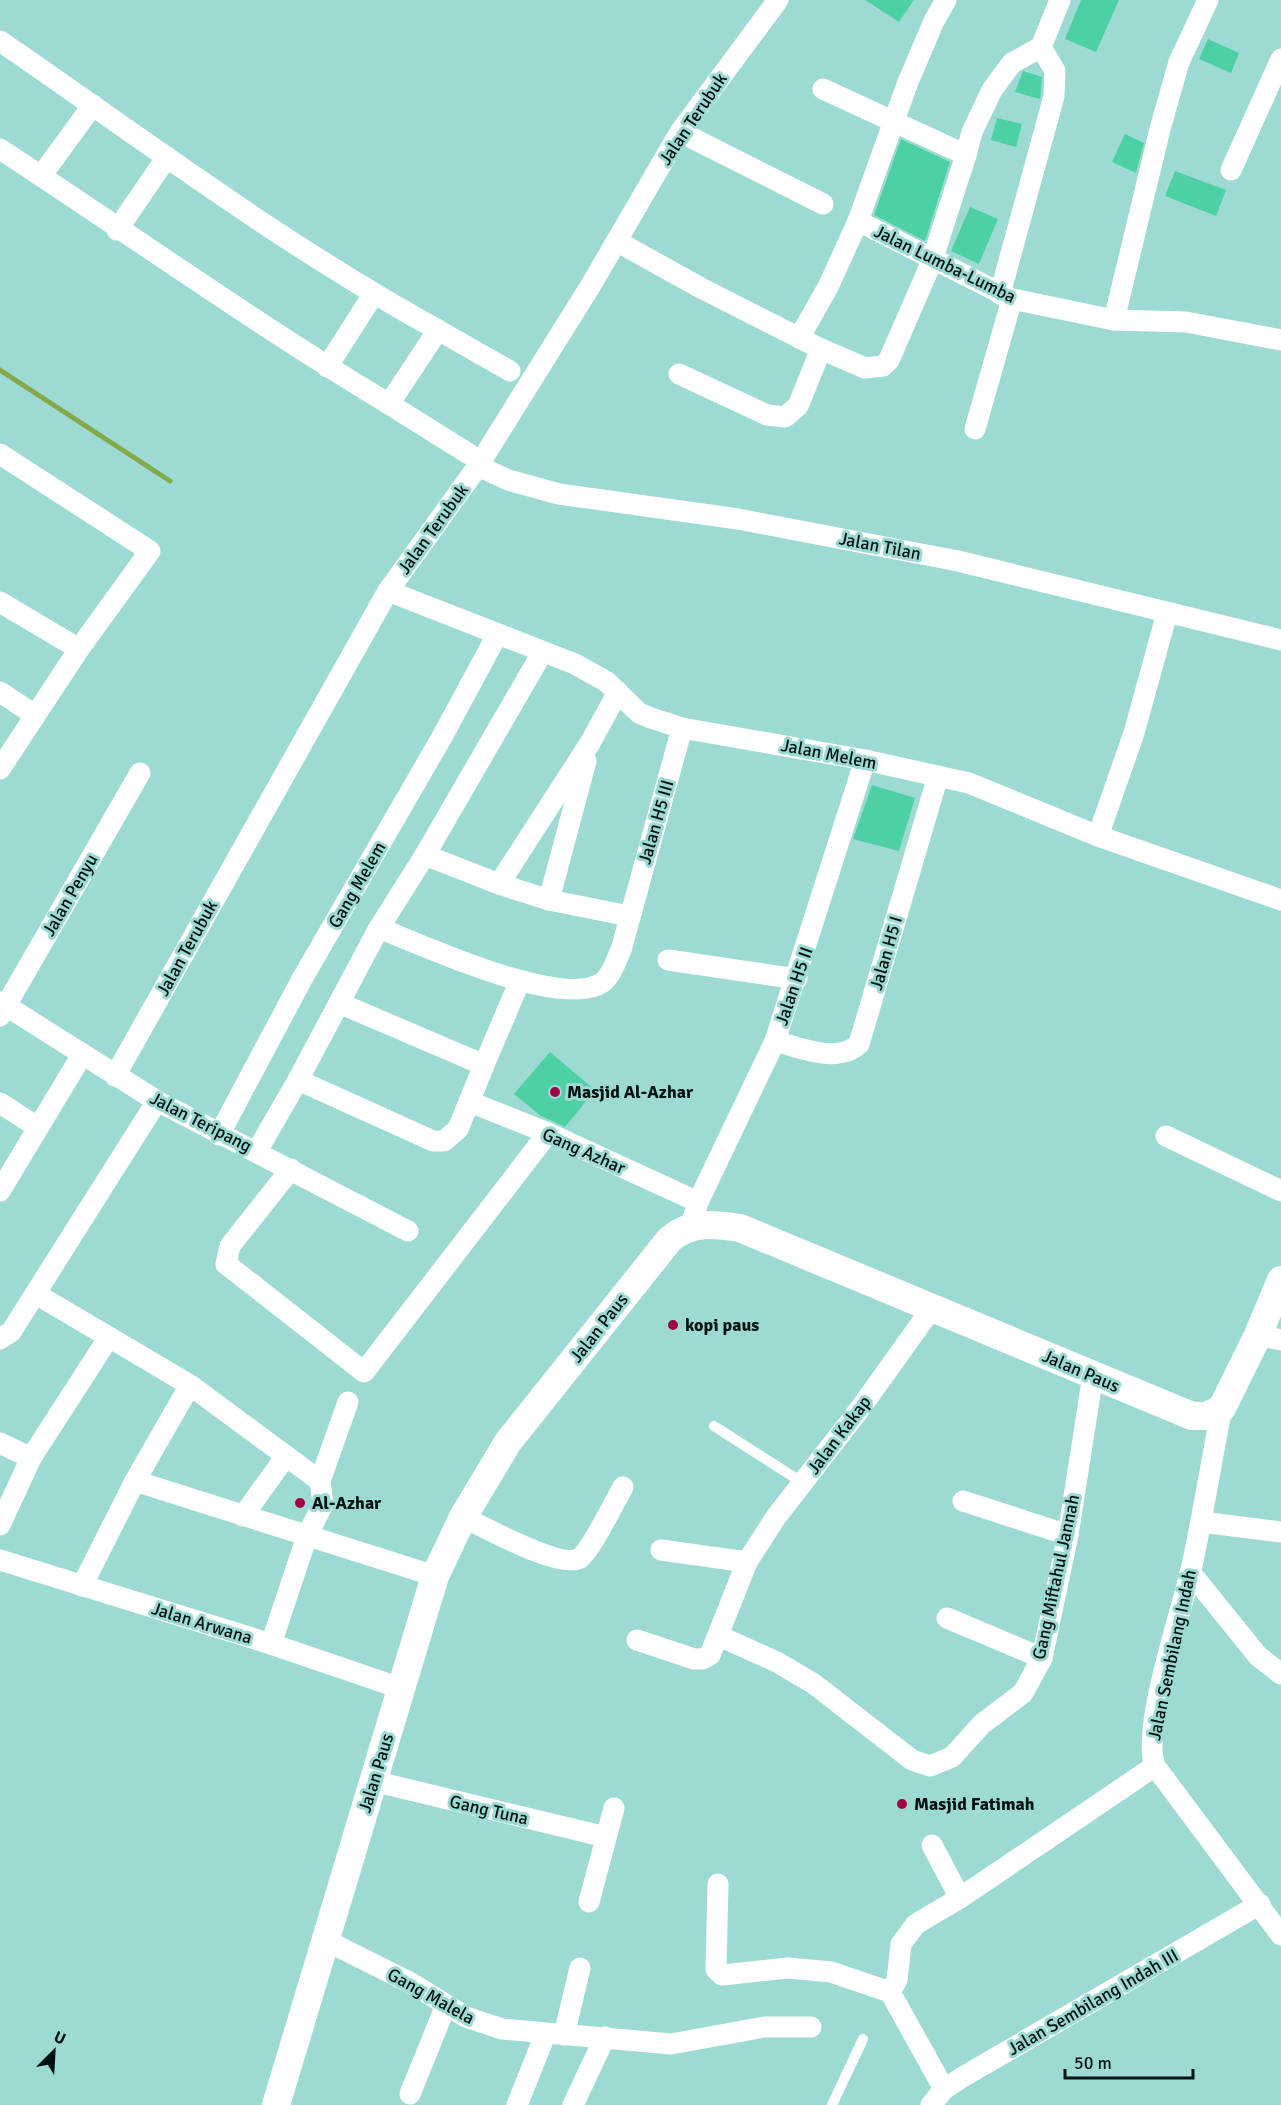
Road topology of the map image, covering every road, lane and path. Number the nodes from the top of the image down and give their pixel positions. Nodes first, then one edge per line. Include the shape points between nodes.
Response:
1 (778, 0) edge
2 (946, 0) edge
3 (1060, 0) edge
4 (1208, 0) edge
5 (0, 41) edge
6 (1041, 47) junction
7 (1281, 59) edge
8 (823, 89) dead end
9 (93, 105) junction
10 (892, 123) junction
11 (680, 132) junction
12 (0, 149) edge
13 (966, 155) junction
14 (167, 157) junction
15 (1231, 170) dead end
16 (41, 176) junction
17 (823, 204) dead end
18 (858, 222) junction
19 (117, 230) junction
20 (618, 242) junction
21 (932, 261) junction
22 (373, 295) junction
23 (1006, 296) junction
24 (1114, 320) junction
25 (438, 330) junction
26 (799, 338) junction
27 (1281, 340) edge
28 (822, 349) junction
29 (327, 367) junction
30 (510, 370) dead end
31 (679, 374) dead end
32 (389, 404) junction
33 (975, 429) dead end
34 (1, 457) edge
35 (474, 460) junction
36 (388, 591) junction
37 (0, 602) edge
38 (1167, 613) junction
39 (497, 635) junction
40 (1281, 640) edge
41 (79, 649) junction
42 (542, 653) junction
43 (0, 692) edge
44 (618, 692) junction
45 (35, 715) junction
46 (682, 728) junction
47 (590, 743) junction
48 (865, 760) junction
49 (0, 767) edge
50 (140, 773) dead end
51 (938, 776) junction
52 (1098, 836) junction
53 (425, 855) junction
54 (499, 884) junction
55 (549, 900) junction
56 (1281, 900) edge
57 (629, 916) junction
58 (379, 928) junction
59 (668, 960) dead end
60 (797, 979) junction
61 (519, 983) junction
62 (339, 1003) junction
63 (2, 1008) edge
64 (775, 1041) junction
65 (82, 1055) junction
66 (484, 1065) junction
67 (115, 1076) junction
68 (298, 1080) junction
69 (157, 1101) junction
70 (470, 1101) junction
71 (0, 1103) edge
72 (31, 1122) dead end
73 (548, 1133) junction
74 (219, 1135) junction
75 (1166, 1136) dead end
76 (257, 1151) junction
77 (291, 1169) junction
78 (0, 1191) edge
79 (1281, 1191) edge
80 (695, 1214) junction
81 (408, 1232) dead end
82 (1281, 1280) edge
83 (36, 1294) junction
84 (932, 1308) junction
85 (109, 1337) junction
86 (1270, 1337) edge
87 (0, 1339) edge
88 (1093, 1376) junction
89 (190, 1385) junction
90 (348, 1402) dead end
91 (1222, 1408) junction
92 (714, 1426) dead end
93 (0, 1443) edge
94 (286, 1456) junction
95 (31, 1458) junction
96 (320, 1480) junction
97 (135, 1481) junction
98 (803, 1483) junction
99 (623, 1486) dead end
100 (963, 1501) dead end
101 (243, 1516) junction
102 (464, 1517) junction
103 (1201, 1522) junction
104 (0, 1525) edge
105 (1281, 1532) edge
106 (1068, 1535) junction
107 (308, 1536) junction
108 (661, 1550) dead end
109 (0, 1560) edge
110 (747, 1562) junction
111 (1190, 1572) junction
112 (435, 1576) junction
113 (82, 1586) junction
114 (948, 1618) dead end
115 (719, 1636) junction
116 (637, 1640) dead end
117 (271, 1644) junction
118 (1042, 1658) junction
119 (1281, 1674) edge
120 (403, 1689) junction
121 (1155, 1766) junction
122 (373, 1781) junction
123 (614, 1808) dead end
124 (606, 1838) junction
125 (932, 1845) dead end
126 (718, 1884) dead end
127 (960, 1898) junction
128 (589, 1902) dead end
129 (1260, 1904) junction
130 (1281, 1935) edge
131 (325, 1940) junction
132 (580, 1968) dead end
133 (890, 1992) junction
134 (446, 2005) junction
135 (811, 2027) dead end
136 (554, 2035) junction
137 (605, 2037) junction
138 (863, 2039) dead end
139 (410, 2094) dead end
140 (937, 2097) edge
141 (276, 2105) edge
142 (517, 2105) edge
143 (573, 2105) edge
144 (832, 2105) edge

1 - 11 street, Jalan Terubuk
2 - 10 street
3 - 6 street
4 - 24 street via 1179,62
5 - 9 street
6 - 13 street via 1001,74 981,110
6 - 23 street via 1055,71 1054,96
7 - 15 street
8 - 10 street
9 - 14 street
9 - 16 street
10 - 13 street
10 - 18 street
11 - 17 street
11 - 20 street, Jalan Terubuk
12 - 16 street, Jalan Tilan
13 - 21 street
14 - 19 street
14 - 22 street
16 - 19 street, Jalan Tilan
18 - 21 street, Jalan Lumba-Lumba
18 - 26 street
19 - 29 street, Jalan Tilan
20 - 26 street
20 - 35 street, Jalan Terubuk
21 - 23 street, Jalan Lumba-Lumba
21 - 28 street via 883,366 865,368
22 - 25 street
22 - 29 street
23 - 24 street, Jalan Lumba-Lumba
23 - 33 street
24 - 27 street, Jalan Lumba-Lumba via 1186,322
25 - 30 street
25 - 32 street
26 - 28 street
28 - 31 street via 798,406 785,417 767,415
29 - 32 street, Jalan Tilan
32 - 35 street, Jalan Tilan
34 - 41 street via 150,550
35 - 36 street, Jalan Terubuk
35 - 38 street, Jalan Tilan via 508,480 559,494 738,519 958,561
36 - 39 street, Jalan Melem
36 - 67 street, Jalan Terubuk
37 - 41 street
38 - 40 street, Jalan Tilan
38 - 52 street via 1137,724
39 - 42 street, Jalan Melem
39 - 74 street, Gang Melem via 302,979
41 - 45 street
42 - 44 street, Jalan Melem via 591,672
42 - 53 street
43 - 45 street
44 - 46 street, Jalan Melem via 639,712
44 - 47 street
45 - 49 street
46 - 48 street, Jalan Melem
46 - 57 street, Jalan H5 III
47 - 54 street
47 - 55 street
48 - 51 street, Jalan Melem
48 - 60 street, Jalan H5 II
50 - 63 street, Jalan Penyu
51 - 52 street, Jalan Melem via 991,791
51 - 64 street, Jalan H5 I via 859,1044 835,1054
52 - 56 street, Jalan Melem
53 - 54 street
53 - 58 street
54 - 55 street
55 - 57 street
57 - 61 street, Jalan H5 III via 621,950 605,981 578,989
58 - 61 street
58 - 62 street
59 - 60 street
60 - 64 street, Jalan H5 II
61 - 66 street
62 - 66 street
62 - 68 street
63 - 65 street, Jalan Teripang
64 - 80 street, Jalan H5 II
65 - 67 street, Jalan Teripang
65 - 78 street
66 - 70 street
67 - 69 street, Jalan Teripang
68 - 70 street via 433,1141 444,1141 455,1134
68 - 76 street
69 - 74 street, Jalan Teripang
69 - 83 street
70 - 73 street, Gang Azhar
71 - 72 street
73 - 77 street via 364,1372 227,1266 230,1246
73 - 80 street, Gang Azhar
74 - 76 street, Jalan Teripang
75 - 79 street
76 - 77 street, Jalan Teripang
77 - 81 street, Jalan Teripang
80 - 84 main road, Jalan Paus via 705,1224 740,1228
80 - 102 main road, Jalan Paus via 656,1256 508,1442
82 - 86 main road
83 - 85 street
83 - 87 street via 11,1332
84 - 88 main road, Jalan Paus
84 - 98 street, Jalan Kakap
85 - 89 street
85 - 95 street
86 - 91 main road
88 - 91 main road, Jalan Paus via 1192,1416 1207,1416
88 - 106 street, Gang Miftahul Jannah
89 - 94 street
89 - 97 street
90 - 96 street
91 - 103 street, Jalan Sembilang Indah
92 - 98 lane
93 - 95 street
94 - 96 street
94 - 101 street
95 - 104 street
96 - 107 street via 323,1504
97 - 101 street
97 - 113 street
98 - 110 street, Jalan Kakap
99 - 102 street via 585,1553 574,1560 554,1558
100 - 106 street
101 - 107 street
102 - 112 main road, Jalan Paus
103 - 105 street
103 - 111 street, Jalan Sembilang Indah
106 - 118 street, Gang Miftahul Jannah
107 - 112 street
107 - 117 street
108 - 110 street
109 - 113 street, Jalan Arwana
110 - 115 street, Jalan Kakap
111 - 119 street via 1258,1656
111 - 121 street, Jalan Sembilang Indah via 1153,1731 1151,1755
112 - 120 main road, Jalan Paus
113 - 117 street, Jalan Arwana
114 - 118 street
115 - 116 street, Jalan Kakap via 710,1655 703,1659
115 - 118 street, Gang Miftahul Jannah via 814,1684 912,1760 930,1766 952,1757 982,1724 1023,1693
117 - 120 street, Jalan Arwana
120 - 122 main road, Jalan Paus
121 - 127 street
121 - 129 street, Jalan Sembilang Indah
122 - 124 street, Gang Tuna
122 - 131 main road, Jalan Paus
123 - 124 street
124 - 128 street
125 - 127 street
126 - 133 street via 716,1969 722,1975 788,1968 831,1972
127 - 133 street via 908,1932 899,1952 897,1980
129 - 130 street, Jalan Sembilang Indah
129 - 140 street, Jalan Sembilang Indah III
131 - 134 street, Gang Malela
131 - 141 main road, Jalan Paus
132 - 136 street
133 - 140 street
134 - 136 street, Gang Malela via 502,2029
134 - 139 street
135 - 137 street, Gang Malela via 764,2027 670,2044
136 - 137 street, Gang Malela
136 - 142 street
137 - 143 street
138 - 144 lane

